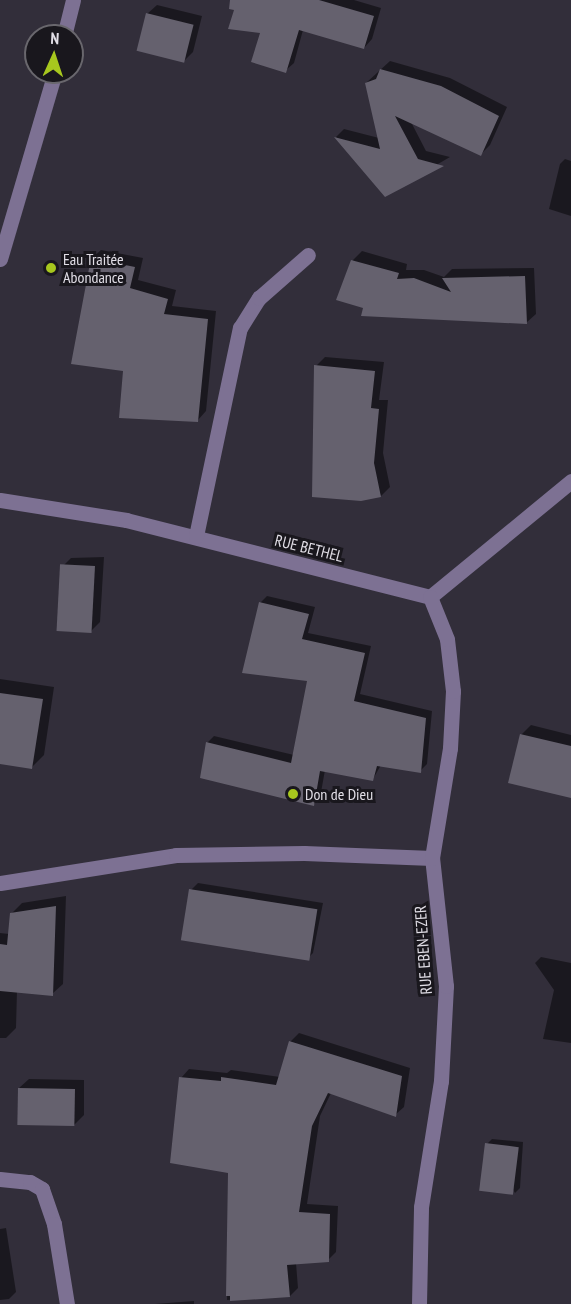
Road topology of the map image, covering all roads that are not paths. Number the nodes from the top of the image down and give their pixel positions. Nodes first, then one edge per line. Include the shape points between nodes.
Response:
1 (73, 0) edge
2 (67, 24) edge
3 (51, 84) edge
4 (308, 255) dead end
5 (0, 259) edge
6 (571, 481) edge
7 (0, 500) edge
8 (196, 536) junction
9 (430, 597) junction
10 (432, 858) junction
11 (0, 883) edge
12 (0, 1179) edge
13 (67, 1304) edge
14 (419, 1304) edge

1 - 2 street
3 - 5 street
4 - 8 street via 259,298 240,328
6 - 9 street
7 - 8 street, RUE BETHEL via 66,508
8 - 9 street, RUE BETHEL
9 - 10 street, RUE EBEN-EZER via 447,639 453,691 450,748
10 - 11 street via 304,853 176,855
10 - 14 street, RUE EBEN-EZER via 446,986 441,1081 419,1230
12 - 13 street via 30,1182 42,1189 54,1224

